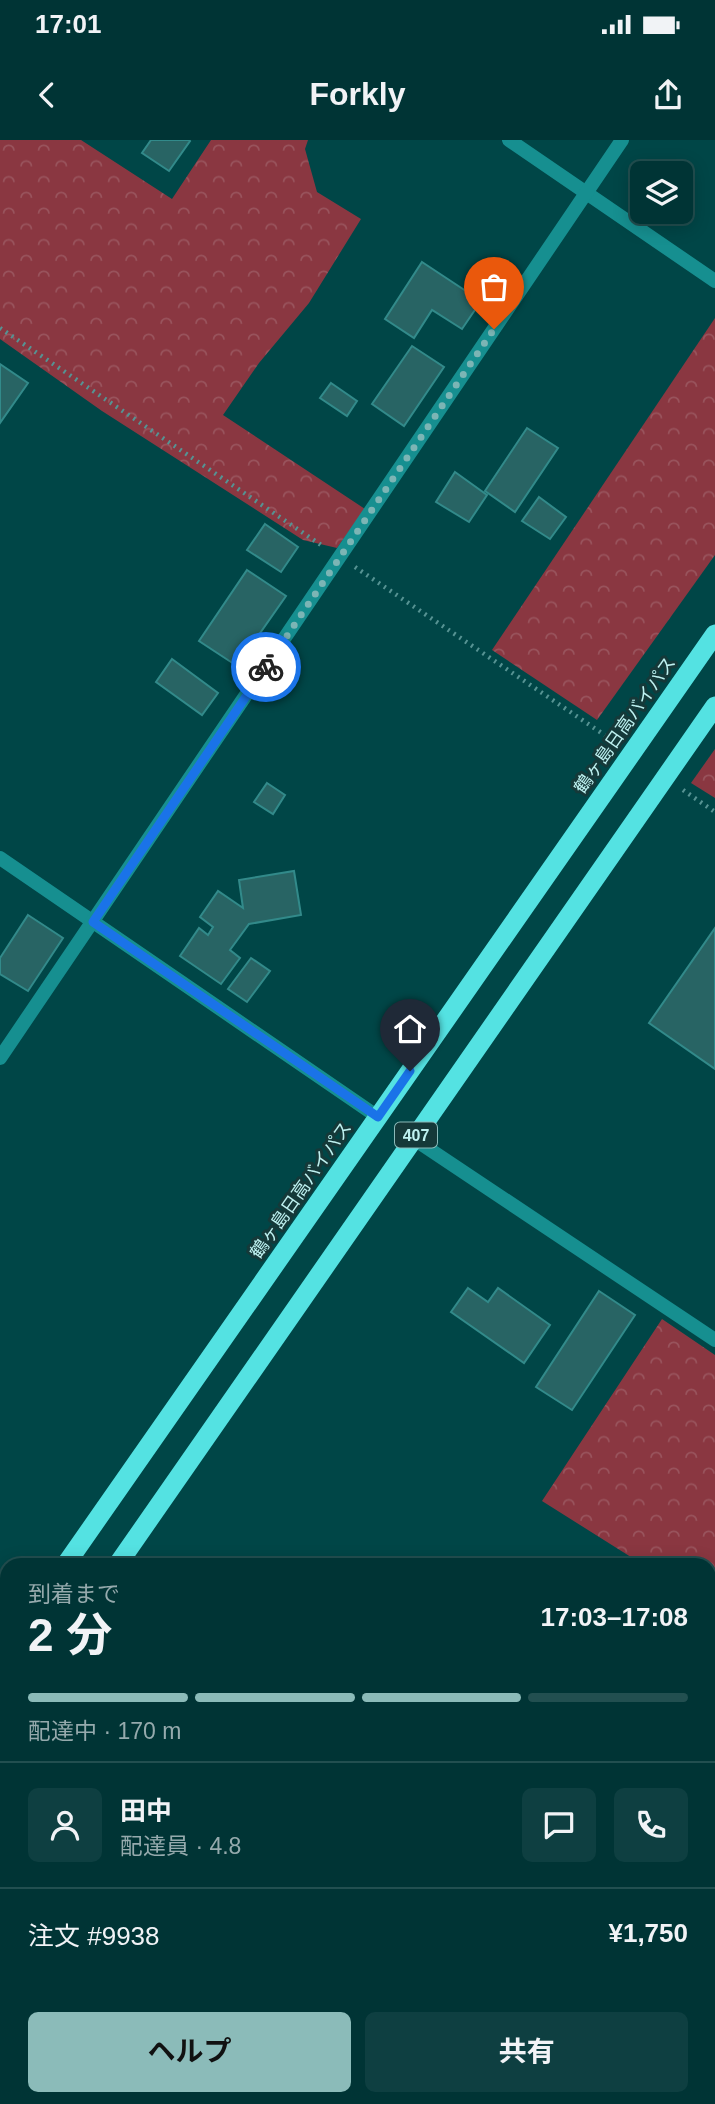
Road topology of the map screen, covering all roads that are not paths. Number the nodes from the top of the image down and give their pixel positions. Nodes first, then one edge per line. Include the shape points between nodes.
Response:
1 (509, 140) edge
2 (622, 140) edge
3 (587, 192) junction
4 (715, 281) edge
5 (715, 634) edge
6 (715, 706) edge
7 (0, 858) edge
8 (93, 922) junction
9 (0, 1058) edge
10 (378, 1117) junction
11 (414, 1139) junction
12 (715, 1340) edge
13 (69, 1558) edge
14 (122, 1558) edge

1 - 3 street
2 - 3 street
3 - 4 street
3 - 8 street
5 - 10 highway, 鶴ヶ島日高バイパス / 407
6 - 11 highway, 407
7 - 8 street
8 - 9 street
8 - 10 street
10 - 13 highway, 鶴ヶ島日高バイパス / 407
11 - 12 street
11 - 14 highway, 407

